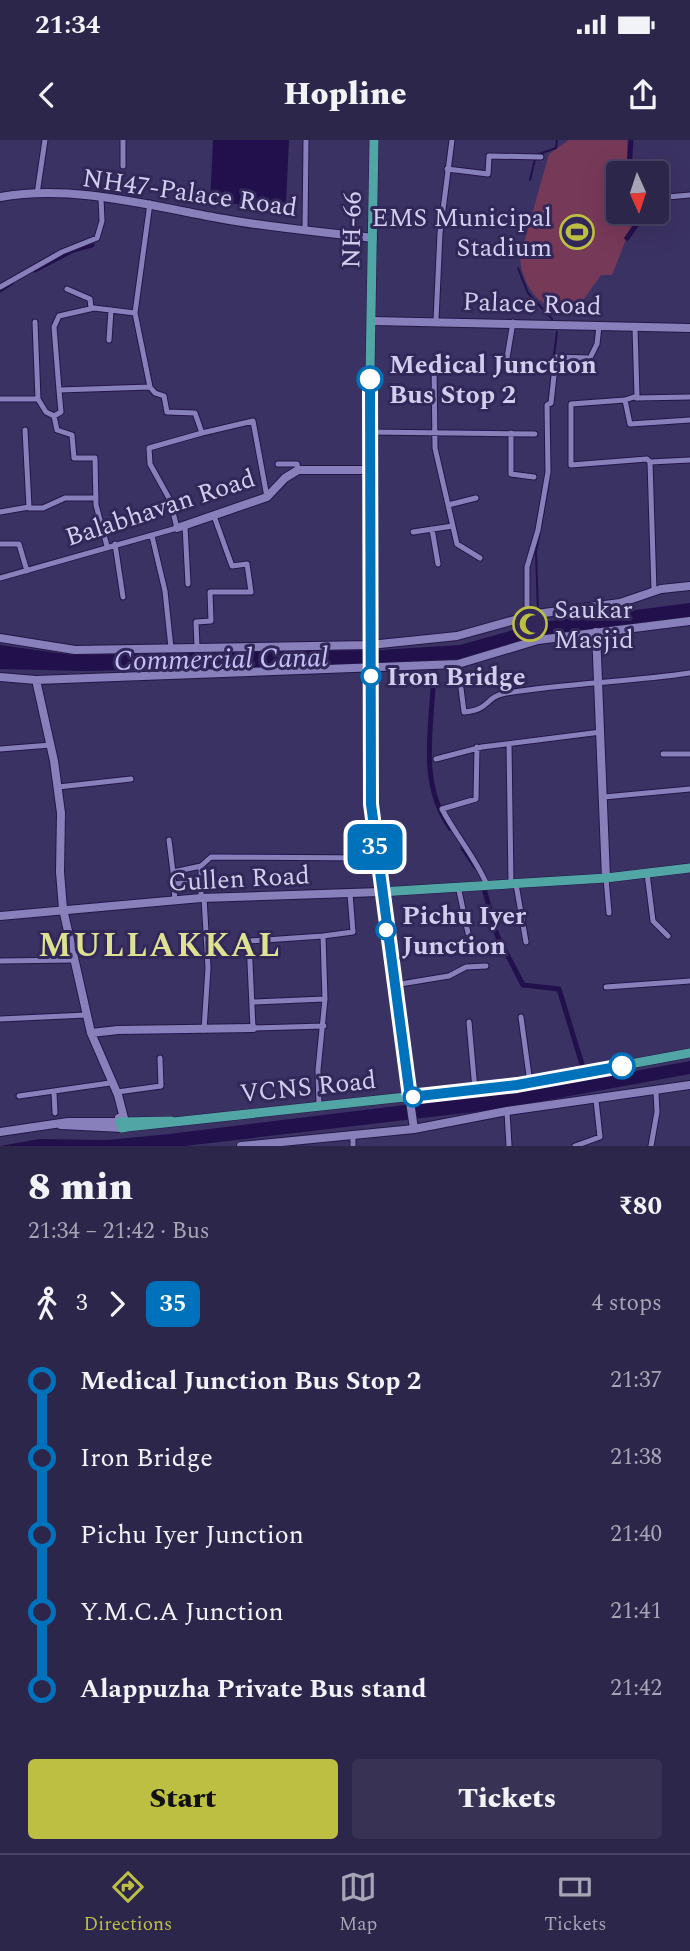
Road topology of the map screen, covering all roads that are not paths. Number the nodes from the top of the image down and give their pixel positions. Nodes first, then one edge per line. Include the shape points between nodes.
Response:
1 (45, 140) edge
2 (123, 140) edge
3 (306, 140) edge
4 (374, 140) edge
5 (452, 140) edge
6 (541, 157) dead end
7 (123, 166) dead end
8 (447, 169) junction
9 (37, 194) junction
10 (690, 195) edge
11 (0, 197) edge
12 (669, 197) edge
13 (101, 198) junction
14 (150, 203) junction
15 (305, 230) junction
16 (373, 238) junction
17 (0, 287) edge
18 (67, 289) dead end
19 (91, 308) junction
20 (111, 310) junction
21 (135, 313) junction
22 (436, 320) junction
23 (373, 321) junction
24 (35, 322) dead end
25 (513, 323) junction
26 (599, 326) junction
27 (635, 328) junction
28 (690, 328) edge
29 (109, 340) dead end
30 (434, 362) dead end
31 (506, 363) dead end
32 (150, 387) junction
33 (59, 390) junction
34 (690, 397) edge
35 (636, 398) junction
36 (0, 399) edge
37 (38, 399) junction
38 (625, 400) junction
39 (54, 416) junction
40 (690, 419) edge
41 (25, 430) dead end
42 (369, 432) junction
43 (202, 433) junction
44 (435, 433) junction
45 (511, 433) junction
46 (535, 434) dead end
47 (690, 460) edge
48 (650, 463) junction
49 (278, 464) dead end
50 (368, 470) junction
51 (298, 471) junction
52 (534, 477) dead end
53 (267, 497) junction
54 (96, 498) junction
55 (475, 498) dead end
56 (448, 505) junction
57 (29, 508) junction
58 (0, 512) edge
59 (214, 516) junction
60 (453, 526) junction
61 (181, 527) junction
62 (432, 529) junction
63 (413, 532) dead end
64 (152, 536) junction
65 (0, 544) edge
66 (115, 544) junction
67 (107, 547) junction
68 (480, 558) dead end
69 (438, 564) dead end
70 (27, 571) junction
71 (0, 578) edge
72 (188, 584) dead end
73 (690, 586) edge
74 (654, 591) junction
75 (123, 597) dead end
76 (535, 614) junction
77 (690, 621) edge
78 (596, 632) junction
79 (0, 638) edge
80 (370, 646) junction
81 (171, 648) junction
82 (197, 648) junction
83 (458, 664) junction
84 (371, 668) junction
85 (690, 673) edge
86 (0, 677) edge
87 (36, 680) junction
88 (600, 684) junction
89 (601, 732) junction
90 (509, 744) junction
91 (51, 745) junction
92 (477, 747) junction
93 (0, 749) edge
94 (663, 754) dead end
95 (690, 754) edge
96 (436, 759) dead end
97 (131, 779) dead end
98 (58, 787) junction
99 (690, 789) edge
100 (604, 797) junction
101 (169, 840) dead end
102 (376, 858) junction
103 (201, 866) junction
104 (690, 868) edge
105 (173, 872) junction
106 (647, 873) junction
107 (606, 878) junction
108 (201, 881) junction
109 (174, 884) junction
110 (513, 884) junction
111 (483, 885) junction
112 (458, 886) junction
113 (380, 892) junction
114 (350, 894) junction
115 (203, 897) junction
116 (175, 901) junction
117 (63, 909) junction
118 (609, 914) dead end
119 (0, 916) edge
120 (468, 933) dead end
121 (323, 936) junction
122 (668, 936) dead end
123 (526, 942) dead end
124 (74, 960) junction
125 (0, 961) edge
126 (486, 966) dead end
127 (690, 981) edge
128 (394, 985) junction
129 (606, 987) dead end
130 (325, 999) junction
131 (253, 1002) junction
132 (86, 1015) junction
133 (521, 1017) dead end
134 (0, 1019) edge
135 (469, 1021) dead end
136 (324, 1026) junction
137 (253, 1028) junction
138 (204, 1030) junction
139 (91, 1033) junction
140 (690, 1053) edge
141 (160, 1058) dead end
142 (530, 1083) junction
143 (690, 1085) edge
144 (112, 1087) junction
145 (475, 1090) junction
146 (54, 1092) junction
147 (656, 1092) junction
148 (19, 1096) dead end
149 (410, 1099) junction
150 (596, 1100) junction
151 (319, 1106) junction
152 (507, 1111) junction
153 (55, 1113) dead end
154 (124, 1125) junction
155 (414, 1127) junction
156 (0, 1132) edge
157 (353, 1135) junction
158 (241, 1146) edge
159 (353, 1146) edge
160 (509, 1146) edge
161 (575, 1146) edge
162 (651, 1146) edge

1 - 9 street
2 - 7 street
3 - 15 street
4 - 16 main road, NH-66
5 - 8 street
6 - 8 street via 489,156 488,173
8 - 22 street
9 - 11 main road, NH47-Palace Road
9 - 13 main road, NH47-Palace Road
10 - 12 street
13 - 14 main road, NH47-Palace Road
13 - 17 street via 97,238 62,251
14 - 15 main road, NH47-Palace Road
14 - 21 street
15 - 16 main road, NH47-Palace Road
16 - 23 main road, NH-66
18 - 19 street via 90,299
19 - 20 street
19 - 33 street via 65,313 56,321
20 - 21 street
20 - 29 street
21 - 32 street
22 - 23 main road, Palace Road
22 - 25 main road, Palace Road
23 - 42 main road, NH-66
24 - 37 street
25 - 26 main road, Palace Road
25 - 31 street
26 - 27 main road, Palace Road
26 - 76 street via 590,358 556,356 549,404 548,472 527,567
27 - 28 main road, Palace Road
27 - 35 street
30 - 44 street
32 - 33 street
32 - 43 street via 164,396 167,412 195,412
33 - 39 street via 61,412
34 - 35 street
35 - 38 street
36 - 37 street
37 - 39 street
38 - 40 street via 629,424
38 - 48 street via 571,404 571,465 647,459
39 - 54 street via 57,430 72,435 74,458 95,458
41 - 57 street
42 - 44 street
42 - 50 main road, NH-66
43 - 53 street via 253,421
43 - 61 street via 149,448 150,464
44 - 45 street
44 - 56 street via 438,474
45 - 46 street
45 - 52 street via 511,474
47 - 48 street
48 - 74 street
49 - 51 street via 297,464
50 - 51 main road
50 - 80 main road, NH-66
51 - 53 main road, Balabhavan Road
53 - 59 main road, Balabhavan Road
54 - 57 street via 65,498 43,508
54 - 67 street
55 - 56 street
56 - 60 street
57 - 58 street
59 - 61 main road, Balabhavan Road
59 - 82 street via 232,566 247,564 251,592 210,592 211,621 196,622
60 - 62 street
60 - 68 street via 458,546
61 - 64 street, Balabhavan Road
61 - 72 street
62 - 63 street
62 - 69 street
64 - 66 street, Balabhavan Road
64 - 81 street via 165,590
65 - 70 street via 19,544
66 - 67 street, Balabhavan Road
66 - 75 street
67 - 70 street, Balabhavan Road
70 - 71 street, Balabhavan Road
73 - 74 main road
74 - 76 main road via 620,603
76 - 80 main road via 457,636
77 - 78 main road
78 - 83 main road via 528,642
78 - 88 main road
79 - 81 main road via 75,650
80 - 82 main road
80 - 84 main road
81 - 82 main road
83 - 84 main road
83 - 88 street via 464,712 481,710 499,695 561,684
84 - 87 main road
84 - 102 main road via 371,804
85 - 88 street
86 - 87 main road
87 - 91 main road
88 - 89 main road
89 - 90 street
89 - 100 main road
90 - 92 street
90 - 110 street
91 - 93 street
91 - 98 main road
92 - 96 street
92 - 111 street via 476,799 442,808 477,863
94 - 95 street
97 - 98 street
98 - 117 main road
99 - 100 street
100 - 107 main road
101 - 105 street
102 - 103 street via 211,857
102 - 113 main road
103 - 105 street
103 - 108 street
104 - 106 main road, Cullen Road
105 - 109 street
106 - 107 main road, Cullen Road
106 - 122 street via 653,921
107 - 110 main road, Cullen Road
107 - 118 street
108 - 109 street
108 - 115 street
109 - 116 street
110 - 111 main road, Cullen Road
110 - 123 street
111 - 112 main road, Cullen Road
112 - 113 main road, Cullen Road
112 - 120 street
113 - 114 main road, Cullen Road
113 - 128 main road
114 - 115 main road, Cullen Road
114 - 121 street via 353,932
115 - 116 main road, Cullen Road
115 - 138 street via 208,968
116 - 117 main road, Cullen Road
117 - 119 main road, Cullen Road
117 - 124 main road
121 - 130 street
121 - 131 street via 250,940
124 - 125 street
124 - 132 main road
126 - 128 street
127 - 129 street
128 - 149 main road
130 - 131 street
130 - 136 street
131 - 137 street
132 - 134 street
132 - 139 main road
133 - 142 street
135 - 145 street
136 - 137 street
136 - 151 street
137 - 138 main road
138 - 139 main road
139 - 144 main road
140 - 142 main road, VCNS Road
141 - 144 street via 161,1086 125,1093
142 - 145 main road, VCNS Road
143 - 147 main road
144 - 146 street
144 - 154 main road
145 - 149 main road, VCNS Road
146 - 148 street
146 - 153 street
147 - 150 main road
147 - 162 street
149 - 151 main road, VCNS Road
149 - 155 main road
150 - 152 main road
150 - 161 street via 600,1137
151 - 154 main road, VCNS Road
152 - 155 main road
152 - 160 street
154 - 156 main road via 61,1125
155 - 157 main road
157 - 158 main road
157 - 159 street

